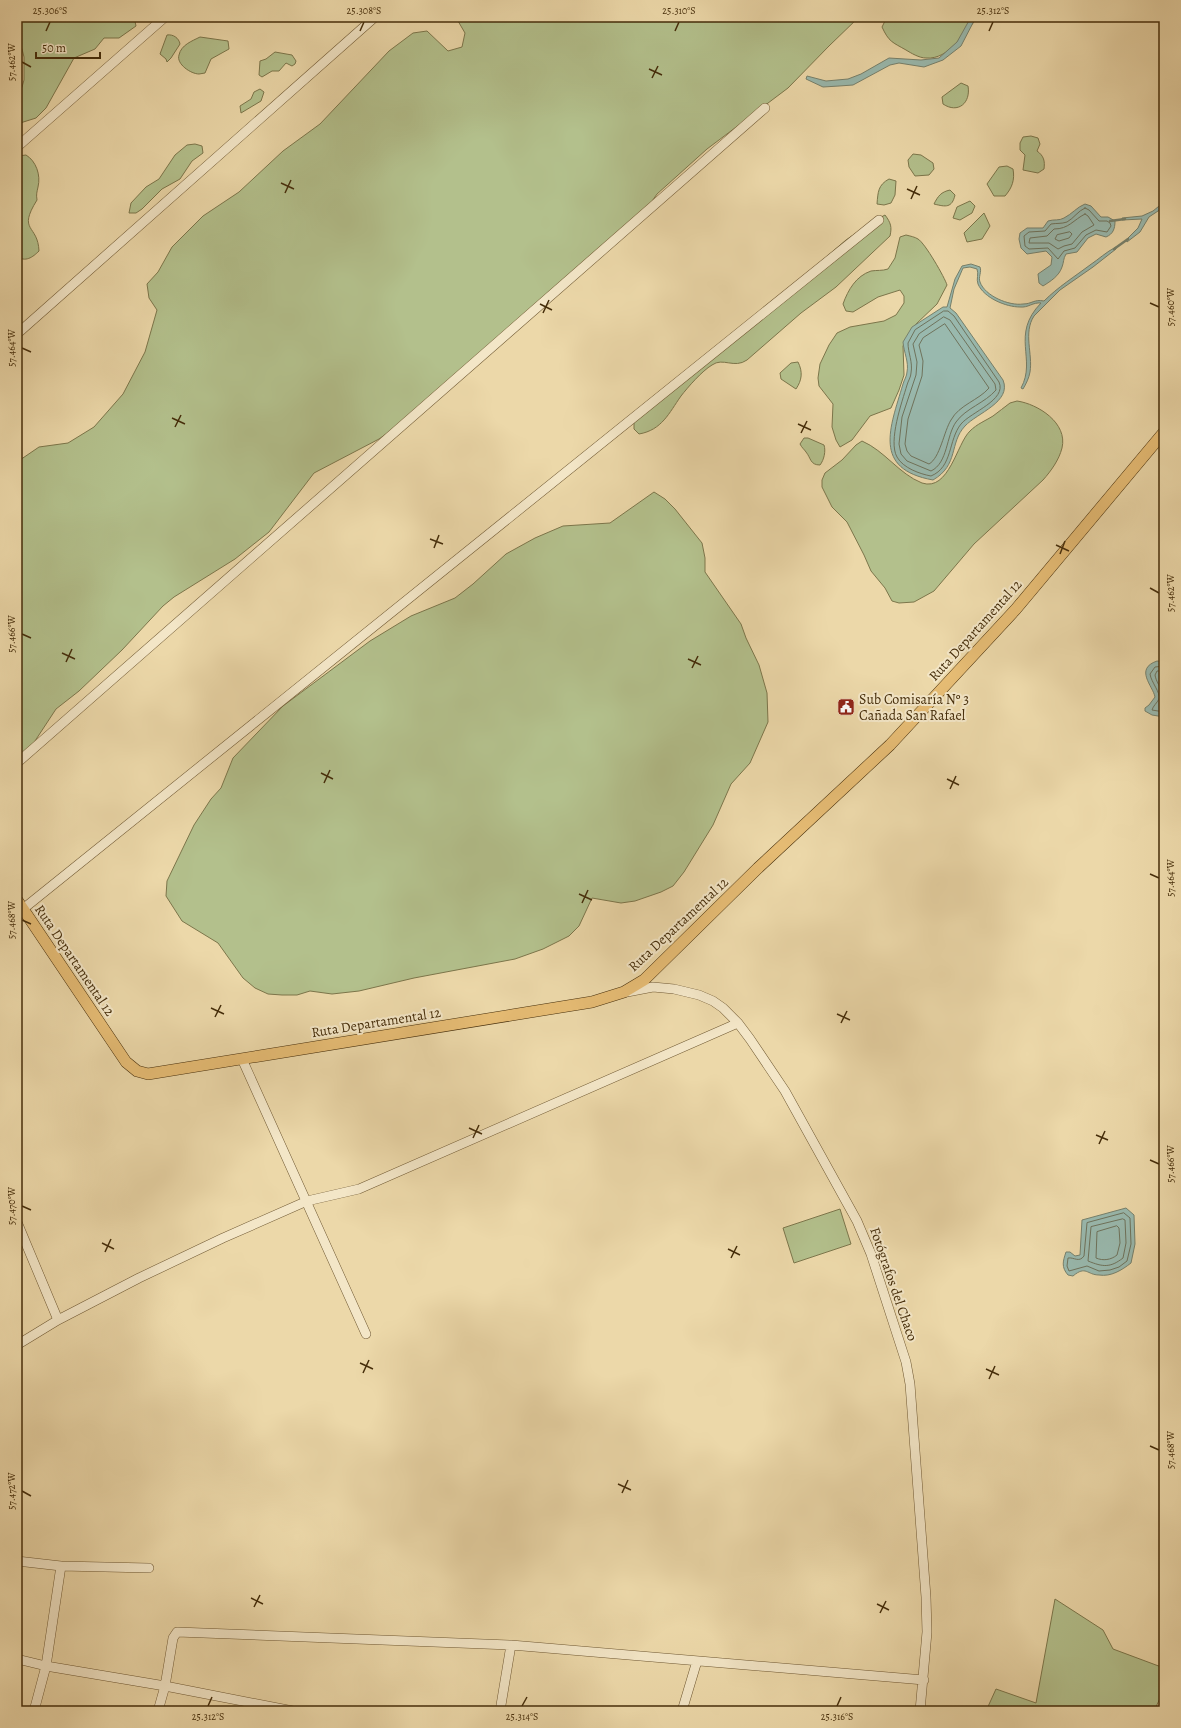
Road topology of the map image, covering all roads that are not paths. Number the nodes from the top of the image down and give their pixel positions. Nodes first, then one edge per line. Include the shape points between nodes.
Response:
1 (165, 17) edge
2 (375, 17) edge
3 (765, 108) dead end
4 (17, 147) edge
5 (879, 220) dead end
6 (17, 334) edge
7 (1164, 432) edge
8 (17, 762) edge
9 (20, 905) edge
10 (624, 992) junction
11 (738, 1023) junction
12 (242, 1059) junction
13 (307, 1201) junction
14 (17, 1222) edge
15 (58, 1320) junction
16 (366, 1334) dead end
17 (17, 1345) edge
18 (17, 1561) edge
19 (61, 1566) junction
20 (149, 1568) dead end
21 (511, 1645) junction
22 (17, 1659) edge
23 (697, 1661) junction
24 (46, 1666) junction
25 (924, 1680) junction
26 (165, 1686) junction
27 (278, 1710) edge
28 (34, 1711) edge
29 (158, 1711) edge
30 (293, 1711) edge
31 (500, 1711) edge
32 (682, 1711) edge
33 (920, 1711) edge

1 - 4 street
2 - 6 street
3 - 8 street
5 - 9 street
7 - 10 main road, Ruta Departamental 12 via 1016,609 890,745 758,868 644,980
9 - 12 main road, Ruta Departamental 12 via 126,1062 137,1071 148,1074
10 - 11 street, Fotógrafos del Chaco via 653,987 693,993 713,1001
10 - 12 main road, Ruta Departamental 12 via 592,1002
11 - 13 street via 359,1189
11 - 25 street, Fotógrafos del Chaco via 784,1091 857,1221 871,1254 906,1362 910,1384 926,1598
12 - 13 street
13 - 15 street via 139,1278
13 - 16 street
14 - 15 street
15 - 17 street
18 - 19 street
19 - 20 street
19 - 24 street
21 - 23 street
21 - 26 street via 178,1632 173,1638
21 - 31 street
22 - 24 street
23 - 25 street
23 - 32 street
24 - 26 street
24 - 28 street
25 - 33 street, Fotógrafos del Chaco
26 - 27 street
26 - 29 street
27 - 30 street

